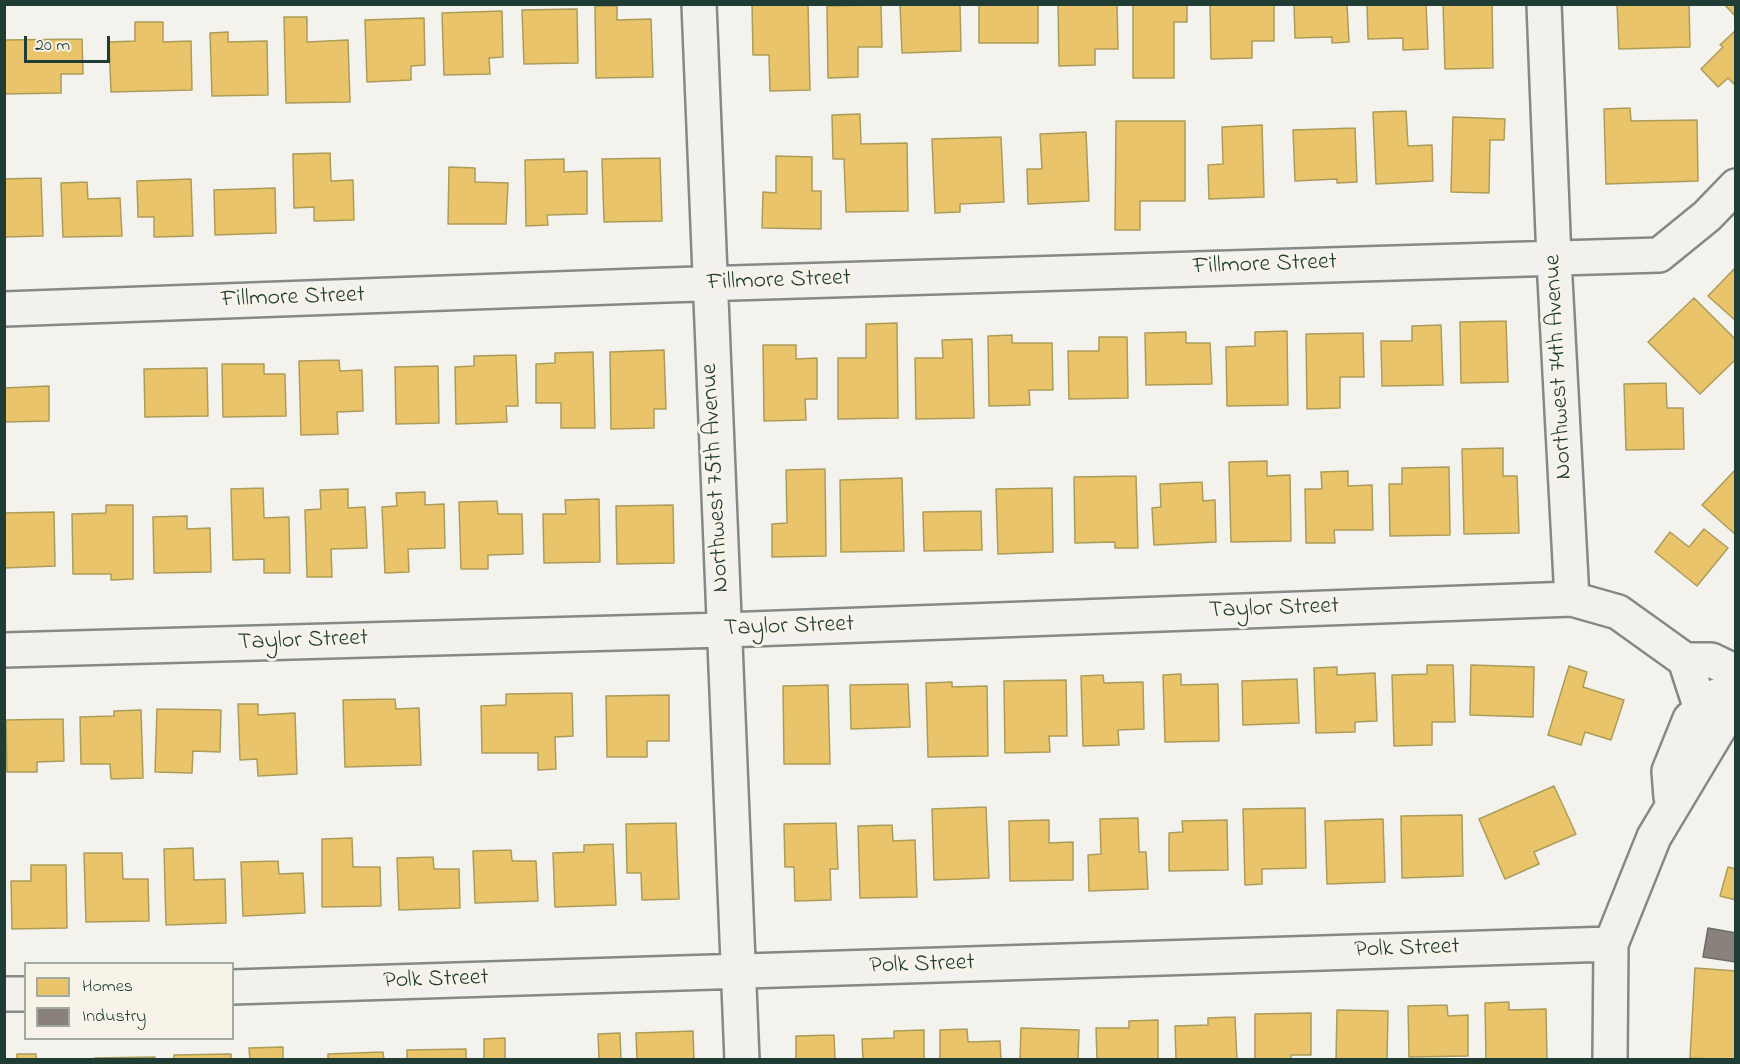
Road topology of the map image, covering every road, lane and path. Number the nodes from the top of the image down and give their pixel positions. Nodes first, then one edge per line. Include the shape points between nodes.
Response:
1 (699, 4) edge
2 (1544, 4) edge
3 (1736, 186) edge
4 (1554, 260) junction
5 (709, 285) junction
6 (4, 309) edge
7 (1572, 599) junction
8 (724, 630) junction
9 (4, 650) edge
10 (1685, 660) junction
11 (1736, 672) edge
12 (1736, 679) edge
13 (1736, 700) edge
14 (1701, 709) junction
15 (1671, 807) junction
16 (1611, 944) junction
17 (738, 972) junction
18 (234, 987) edge
19 (24, 993) edge
20 (4, 994) edge
21 (742, 1059) edge
22 (1610, 1059) edge

1 - 5 street, Northwest 75th Avenue
2 - 4 street, Northwest 74th Avenue
3 - 4 street, Fillmore Street via 1659,255
4 - 5 street, Fillmore Street via 1517,258
4 - 7 street, Northwest 74th Avenue
5 - 6 street, Fillmore Street
5 - 8 street, Northwest 75th Avenue
7 - 8 street, Taylor Street
7 - 10 street via 1618,612
8 - 9 street, Taylor Street
8 - 17 street, Northwest 75th Avenue
10 - 11 street via 1712,660
10 - 14 street
12 - 14 street
13 - 15 street
14 - 15 street via 1690,719 1669,771
15 - 16 street via 1654,837
16 - 17 street, Polk Street
16 - 22 street
17 - 18 street, Polk Street
17 - 21 street, Northwest 75th Avenue
19 - 20 street

